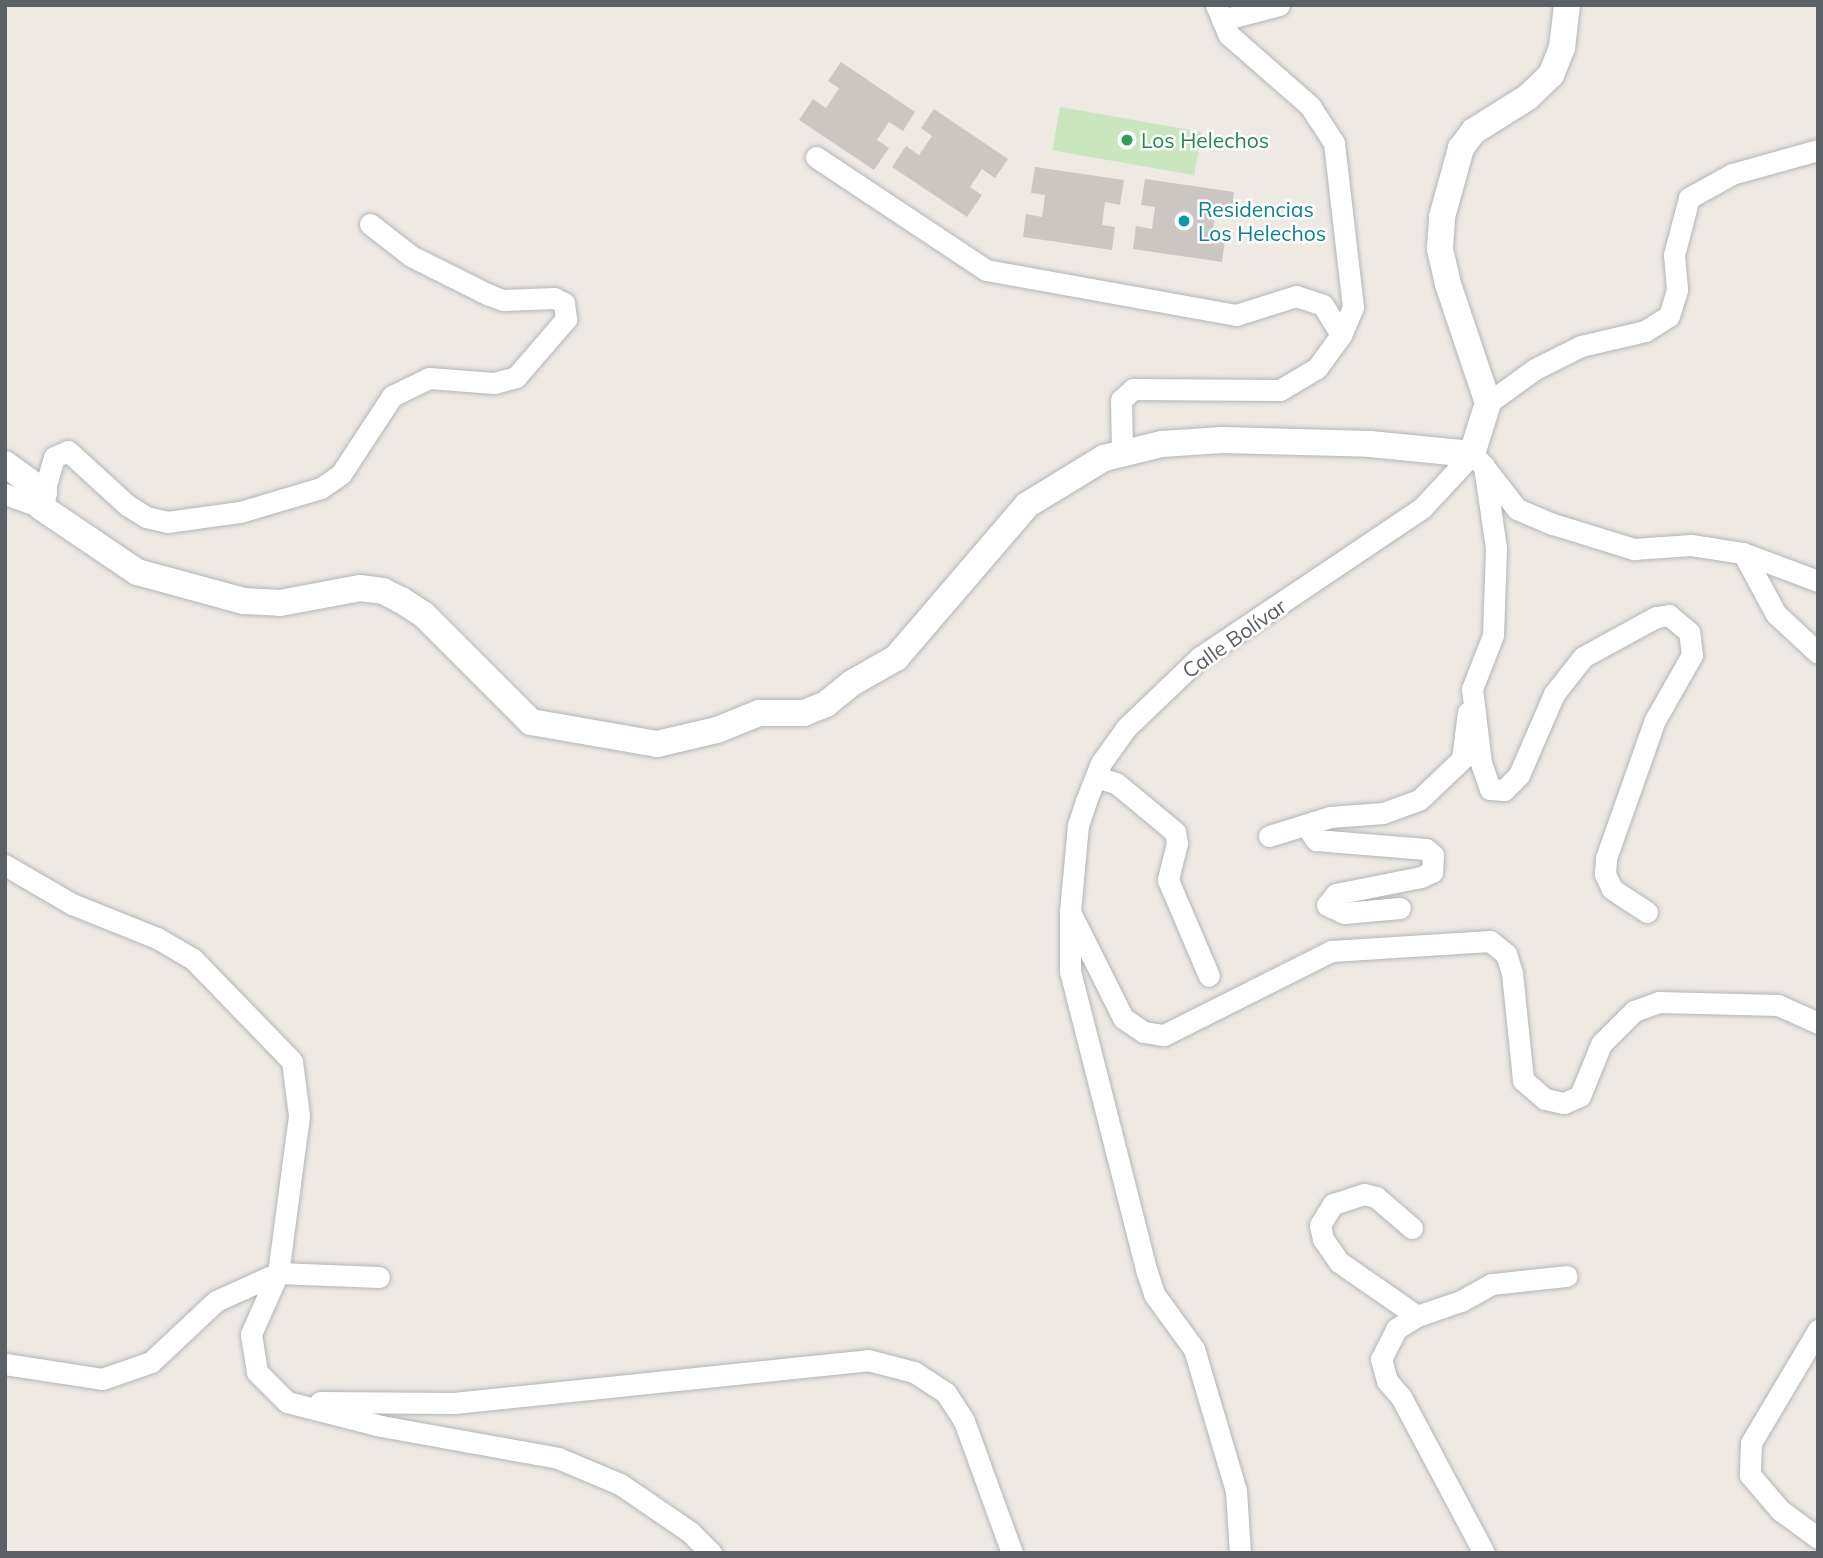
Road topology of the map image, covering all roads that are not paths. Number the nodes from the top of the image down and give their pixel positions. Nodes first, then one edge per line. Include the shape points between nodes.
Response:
1 (1279, 5) edge
2 (1567, 5) edge
3 (1219, 13) edge
4 (1818, 150) edge
5 (816, 157) dead end
6 (370, 224) dead end
7 (1341, 335) junction
8 (1488, 402) junction
9 (1122, 451) junction
10 (1478, 460) junction
11 (5, 464) edge
12 (5, 494) edge
13 (43, 499) junction
14 (1743, 553) junction
15 (1818, 581) edge
16 (1818, 653) edge
17 (1472, 689) junction
18 (1096, 777) junction
19 (1314, 822) junction
20 (1269, 836) dead end
21 (5, 865) edge
22 (1399, 908) dead end
23 (1070, 912) junction
24 (1647, 912) dead end
25 (1209, 976) dead end
26 (1818, 1023) edge
27 (1412, 1228) dead end
28 (278, 1273) junction
29 (1567, 1276) dead end
30 (379, 1277) dead end
31 (1417, 1316) junction
32 (1818, 1330) edge
33 (5, 1364) edge
34 (288, 1402) junction
35 (1818, 1538) edge
36 (711, 1553) edge
37 (1013, 1553) edge
38 (1240, 1553) edge
39 (1484, 1553) edge

1 - 3 street
2 - 8 street via 1562,48 1550,75 1528,97 1475,131 1461,148 1442,217 1440,248 1448,284
3 - 7 street via 1229,35 1310,106 1335,143 1353,307
4 - 8 street via 1732,174 1689,198 1674,255 1677,289 1669,316 1646,331 1581,346 1535,369
5 - 7 street via 985,270 1236,315 1296,296 1323,305
6 - 13 street via 411,256 489,295 503,300 554,298 564,303 566,319 516,377 494,383 429,378 391,396 341,474 321,488 240,512 167,522 146,517 127,505 68,451 54,457
7 - 9 street via 1317,368 1280,390 1133,389 1121,400
8 - 10 street, Calle Bolívar
9 - 10 street via 1234,440 1370,444
9 - 13 street via 1027,505 895,658 825,704 804,713 759,713 717,730 657,744 531,722 424,615 383,591 349,589 280,603 244,601 137,572
10 - 14 street via 1517,509 1553,524 1634,549 1691,545
10 - 17 street via 1497,591 1493,635
10 - 18 street, Calle Bolívar via 1422,508 1200,657 1126,728
11 - 13 street
12 - 13 street
14 - 15 street
14 - 16 street via 1776,614
17 - 19 street via 1462,759 1446,778 1419,800 1383,813
17 - 24 street via 1485,780 1490,789 1504,790 1519,775 1554,694 1583,657 1656,617 1669,615 1682,622 1692,655 1655,720 1606,858 1605,874 1612,889
18 - 23 street, Calle Bolívar via 1078,825
18 - 25 street via 1116,783 1175,832 1177,843 1168,880
19 - 20 street
19 - 22 street via 1311,833 1316,840 1426,849 1433,855 1432,872 1336,894 1327,905 1344,912
21 - 28 street via 72,904 157,938 194,959 292,1061 299,1116
23 - 26 street via 1123,1017 1144,1032 1164,1035 1331,951 1490,941 1506,954 1512,972 1523,1080 1545,1099 1564,1103 1580,1096 1601,1044 1634,1011 1659,1002 1778,1005
23 - 38 street, Calle Bolívar via 1070,971 1147,1272 1154,1294 1194,1349 1236,1491
27 - 31 street via 1376,1197 1364,1194 1334,1204 1320,1225 1322,1239 1339,1262
28 - 30 street
28 - 33 street via 216,1301 151,1362 102,1379
28 - 34 street via 251,1334 257,1372
29 - 31 street via 1492,1284
31 - 39 street via 1396,1329 1381,1359 1387,1381 1401,1397
32 - 35 street via 1751,1443 1750,1475 1780,1510
34 - 36 street via 381,1426 558,1458 620,1484 690,1532
34 - 37 street via 454,1403 868,1360 914,1372 946,1392 964,1421

